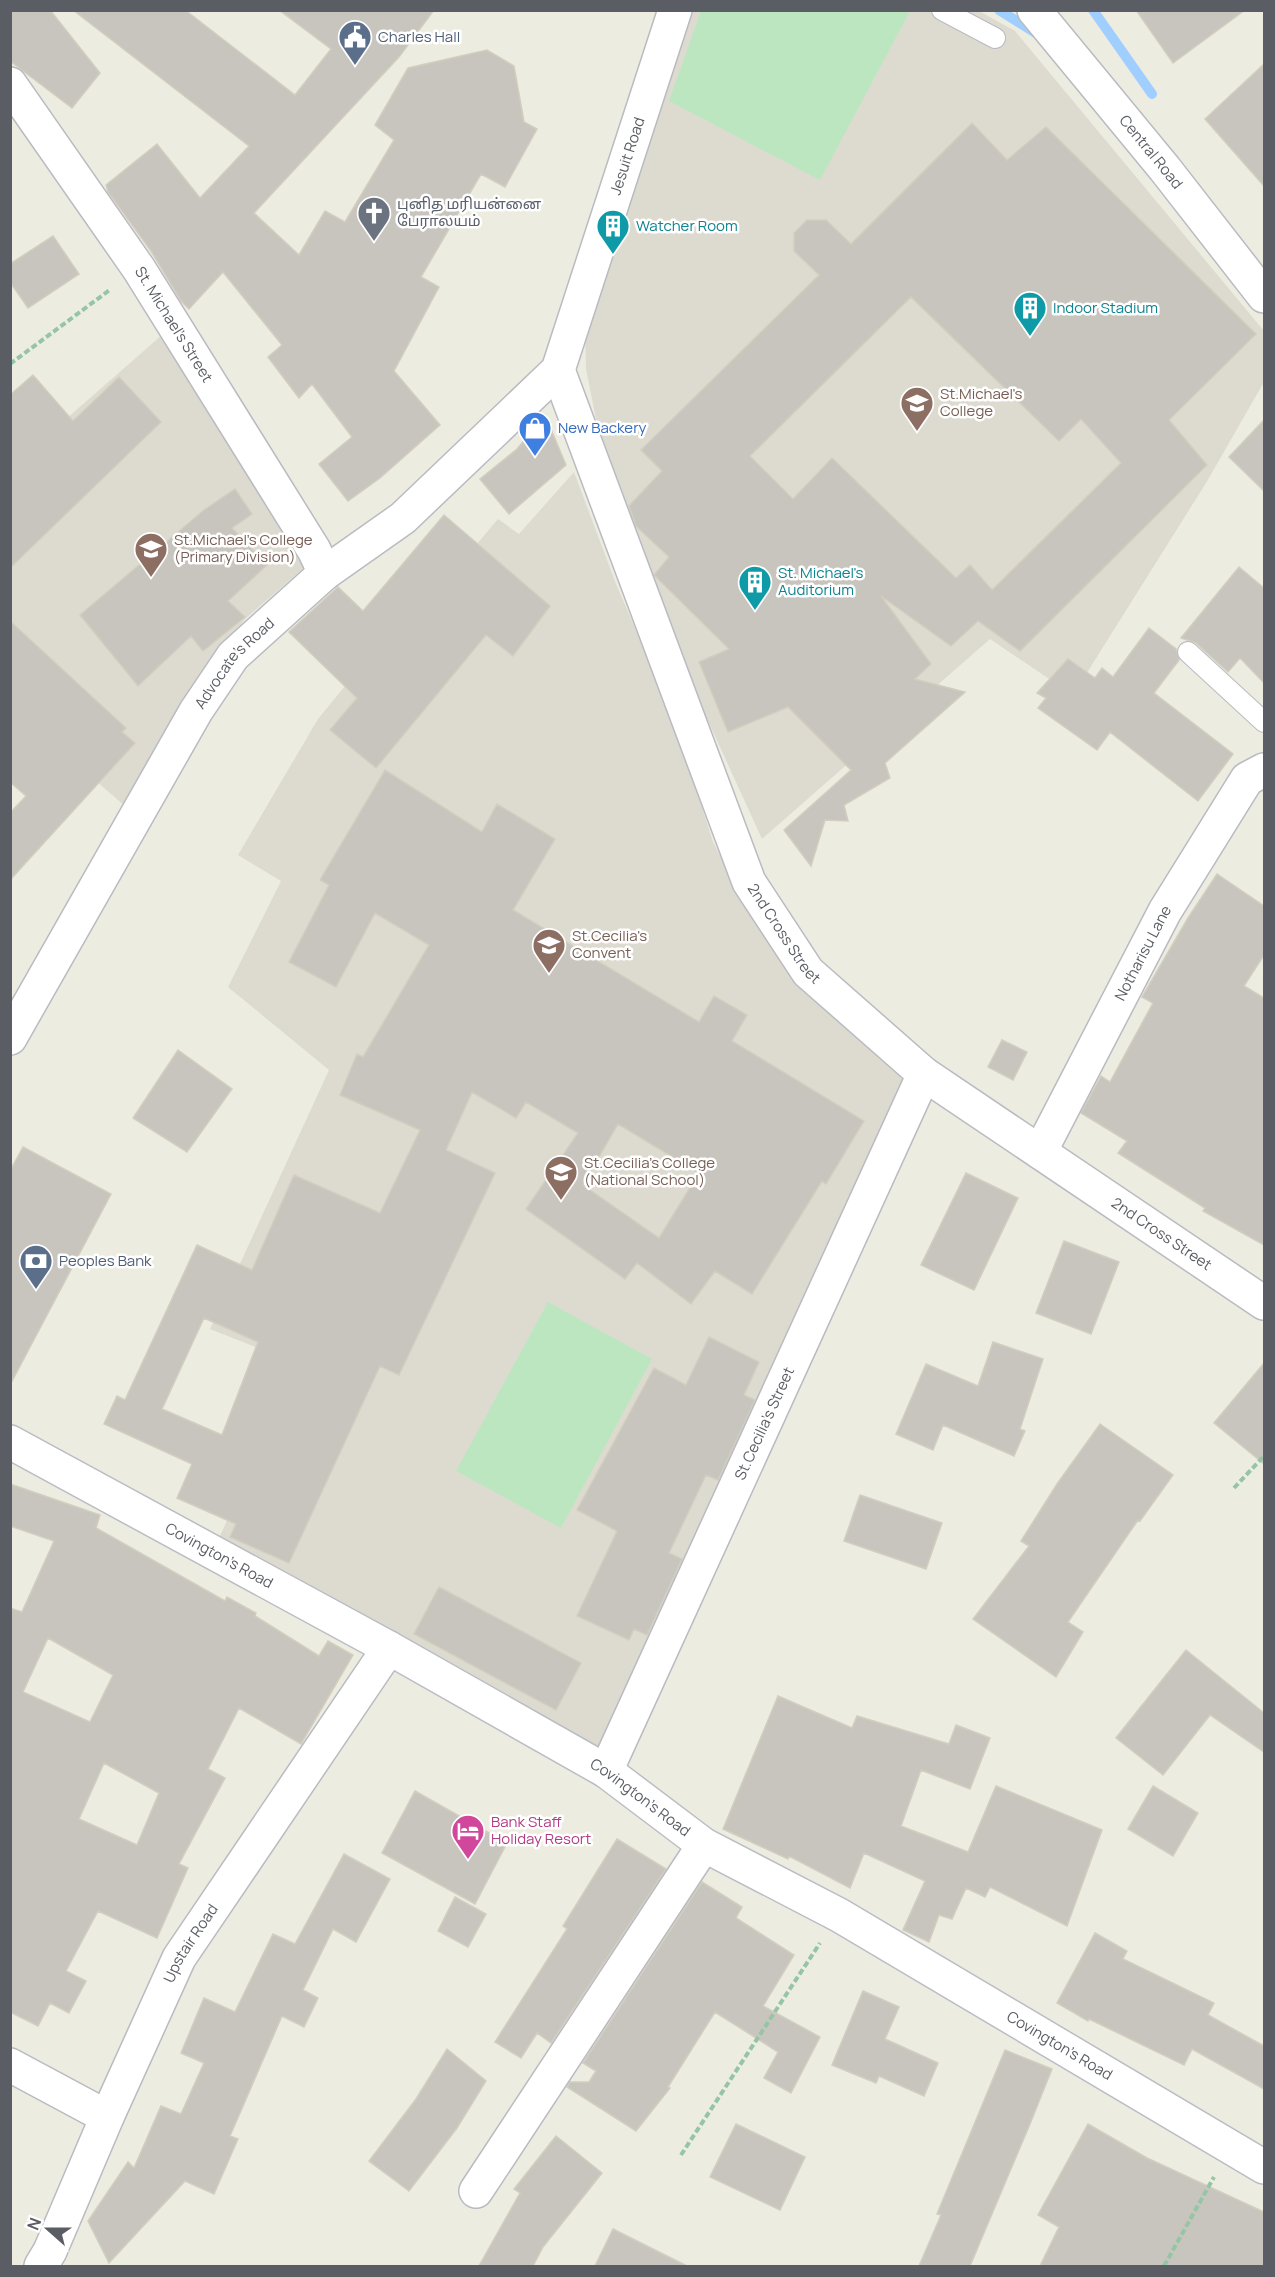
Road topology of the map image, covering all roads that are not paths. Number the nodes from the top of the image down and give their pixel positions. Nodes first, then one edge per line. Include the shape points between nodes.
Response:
1 (675, 10) edge
2 (942, 10) edge
3 (1034, 10) edge
4 (995, 38) dead end
5 (10, 84) edge
6 (1264, 296) edge
7 (558, 370) junction
8 (326, 573) junction
9 (1188, 652) dead end
10 (1264, 722) edge
11 (1264, 770) edge
12 (10, 1038) edge
13 (924, 1074) junction
14 (1040, 1152) junction
15 (1264, 1303) edge
16 (10, 1442) edge
17 (389, 1648) junction
18 (606, 1771) junction
19 (704, 1845) junction
20 (10, 2065) edge
21 (107, 2117) junction
22 (1264, 2167) edge
23 (476, 2191) dead end
24 (52, 2262) edge

1 - 7 street, Jesuit Road
2 - 4 lane
3 - 6 street, Central Road
5 - 8 street, St. Michael's Street via 139,269
7 - 8 street, Advocate's Road via 403,518
7 - 13 street, 2nd Cross Street via 749,882 808,972
8 - 12 street, Advocate's Road via 233,657 196,711
9 - 10 lane
11 - 14 street, Notharisu Lane via 1248,779 1165,911
13 - 14 street, 2nd Cross Street
13 - 18 street, St.Cecilia's Street
14 - 15 street, 2nd Cross Street
16 - 17 street, Covington's Road
17 - 18 street, Covington's Road
17 - 21 street, Upstair Road via 179,1958
18 - 19 street, Covington's Road
19 - 22 street, Covington's Road via 839,1915
19 - 23 street
20 - 21 street
21 - 24 street, Upstair Road

